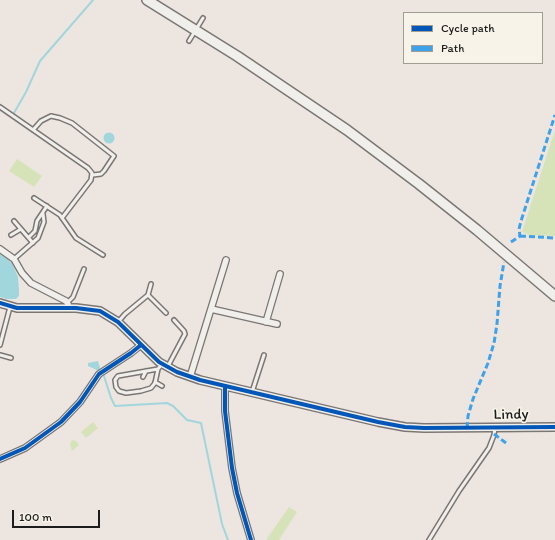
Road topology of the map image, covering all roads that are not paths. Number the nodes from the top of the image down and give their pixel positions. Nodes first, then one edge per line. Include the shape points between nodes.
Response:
1 (147, 0) edge
2 (204, 18) dead end
3 (196, 30) junction
4 (189, 41) dead end
5 (0, 107) edge
6 (33, 130) junction
7 (93, 175) junction
8 (34, 198) dead end
9 (47, 206) junction
10 (43, 214) junction
11 (62, 218) junction
12 (14, 220) dead end
13 (21, 229) junction
14 (36, 229) junction
15 (41, 231) junction
16 (11, 236) dead end
17 (29, 236) junction
18 (33, 243) junction
19 (0, 249) edge
20 (103, 255) dead end
21 (14, 259) junction
22 (226, 260) dead end
23 (84, 269) dead end
24 (280, 274) dead end
25 (151, 284) dead end
26 (148, 295) junction
27 (555, 296) edge
28 (0, 303) edge
29 (68, 305) junction
30 (10, 307) junction
31 (211, 309) junction
32 (166, 313) dead end
33 (174, 320) dead end
34 (118, 322) junction
35 (266, 322) junction
36 (277, 324) dead end
37 (0, 344) edge
38 (141, 345) junction
39 (0, 355) edge
40 (264, 355) dead end
41 (11, 358) dead end
42 (163, 367) junction
43 (146, 371) junction
44 (142, 377) dead end
45 (190, 377) junction
46 (155, 382) junction
47 (162, 386) dead end
48 (225, 386) junction
49 (252, 392) junction
50 (555, 427) edge
51 (495, 428) junction
52 (0, 459) edge
53 (251, 540) edge
54 (430, 540) edge

1 - 3 main road
2 - 3 lane
3 - 4 lane
3 - 27 main road via 286,88 391,162
5 - 6 lane
6 - 7 lane via 88,168
6 - 7 lane via 41,121 56,116 72,124 113,154 113,159 104,171
7 - 11 lane
8 - 9 lane
9 - 10 lane
9 - 11 lane
10 - 14 lane via 37,221
10 - 15 lane
11 - 20 lane via 76,238
12 - 13 lane
13 - 16 lane
13 - 17 lane
14 - 15 lane
14 - 17 lane
15 - 18 lane
17 - 18 lane
18 - 21 lane
19 - 21 street
21 - 29 street via 31,283
22 - 31 street
23 - 29 lane
24 - 35 street
25 - 26 lane
26 - 32 lane
26 - 34 lane
28 - 30 street, Lindy
29 - 30 street, Lindy
29 - 34 street, Lindy via 100,311
30 - 37 lane
31 - 35 street
31 - 45 street
33 - 42 lane via 185,334
34 - 38 street, Lindy
35 - 36 street
38 - 42 street, Lindy
38 - 52 street via 102,372 62,422 25,448
39 - 41 lane
40 - 49 lane
42 - 43 lane
42 - 45 street, Lindy
42 - 46 lane
43 - 44 lane
43 - 46 lane via 118,376 115,380 116,387 121,392 129,393 148,389
45 - 48 street, Lindy
46 - 47 lane
48 - 49 street, Lindy
48 - 53 street via 225,411 232,468
49 - 51 street, Lindy via 394,426
50 - 51 street, Lindy
51 - 54 lane, Lindy via 489,448 459,491

